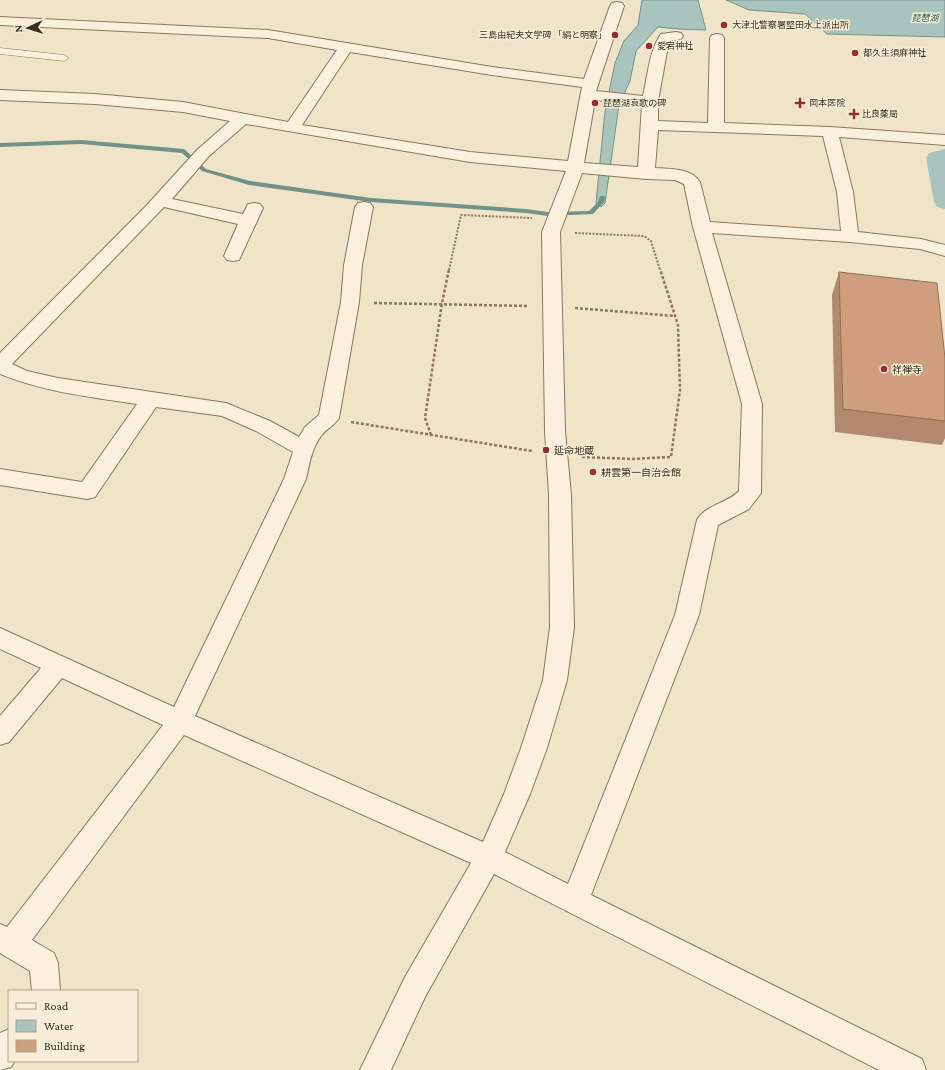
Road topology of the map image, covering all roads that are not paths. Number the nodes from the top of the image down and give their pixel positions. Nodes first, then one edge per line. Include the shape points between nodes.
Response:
1 (617, 6) dead end
2 (0, 20) edge
3 (676, 36) dead end
4 (717, 38) dead end
5 (346, 47) junction
6 (0, 51) edge
7 (64, 58) dead end
8 (594, 92) junction
9 (0, 95) edge
10 (650, 101) junction
11 (243, 118) junction
12 (650, 125) junction
13 (716, 127) junction
14 (292, 128) junction
15 (830, 132) junction
16 (945, 140) edge
17 (582, 168) junction
18 (646, 174) junction
19 (160, 201) junction
20 (364, 207) dead end
21 (702, 227) junction
22 (850, 237) junction
23 (945, 251) edge
24 (233, 256) dead end
25 (0, 366) edge
26 (152, 398) junction
27 (304, 449) junction
28 (0, 476) edge
29 (0, 638) edge
30 (58, 665) junction
31 (180, 721) junction
32 (0, 734) edge
33 (489, 858) junction
34 (575, 902) junction
35 (5, 942) edge
36 (46, 990) edge
37 (8, 1045) edge
38 (0, 1056) edge
39 (375, 1070) edge
40 (911, 1070) edge

1 - 8 street
2 - 5 street via 268,34
3 - 10 street via 666,36 660,46
4 - 13 street
5 - 8 street via 492,70
5 - 14 street
6 - 7 lane
8 - 10 street
8 - 17 street
9 - 11 street via 137,102
10 - 12 street
11 - 14 street
11 - 19 street via 203,154
12 - 13 street
12 - 18 street
13 - 15 street
14 - 17 street via 470,157
15 - 16 street
15 - 22 street via 845,192
17 - 18 street
17 - 33 street via 557,215 551,232 562,627 555,680 517,794
18 - 21 street via 679,175 692,182
19 - 24 street via 251,214
19 - 25 street
20 - 27 street via 329,418 312,432
21 - 22 street
21 - 34 street via 752,404 750,493 741,503 708,520 687,615
22 - 23 street via 921,244
25 - 26 street via 22,376 58,385
26 - 27 street via 226,410 263,426
26 - 28 street via 87,491
27 - 31 street via 295,479
29 - 30 street
30 - 31 street
30 - 32 street
31 - 33 street
31 - 35 street
33 - 34 street
33 - 39 street via 415,987
34 - 40 street
35 - 36 street via 44,963
37 - 38 street

